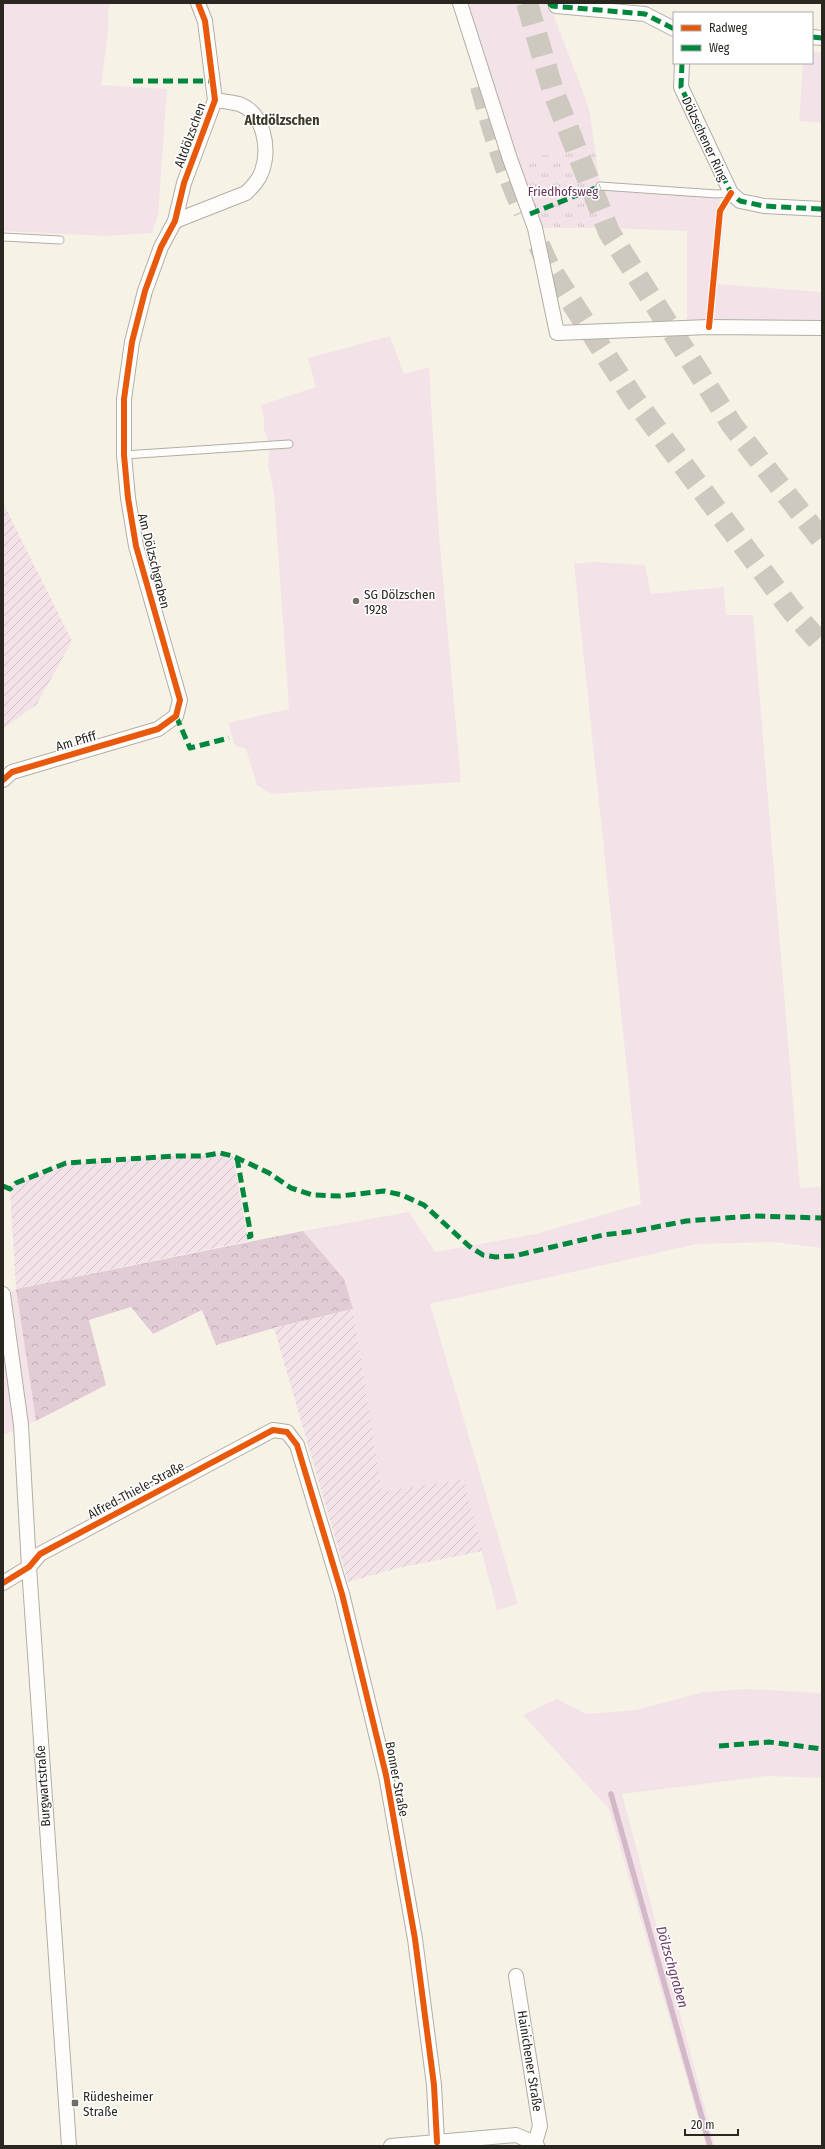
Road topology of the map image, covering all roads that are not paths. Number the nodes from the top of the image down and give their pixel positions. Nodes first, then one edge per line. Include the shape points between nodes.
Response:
1 (198, 3) edge
2 (460, 3) edge
3 (556, 6) dead end
4 (673, 28) edge
5 (682, 64) edge
6 (215, 100) junction
7 (600, 186) dead end
8 (731, 193) junction
9 (822, 209) edge
10 (175, 221) junction
11 (3, 237) edge
12 (60, 240) dead end
13 (161, 247) joint
14 (822, 328) edge
15 (289, 444) dead end
16 (124, 455) junction
17 (158, 729) joint
18 (3, 780) edge
19 (3, 1294) edge
20 (287, 1432) joint
21 (28, 1567) junction
22 (3, 1583) edge
23 (516, 1976) dead end
24 (437, 2142) junction
25 (536, 2145) edge
26 (69, 2146) edge
27 (391, 2146) edge

1 - 6 street, Altdölzschen via 205,21
2 - 14 street via 535,228 557,333 709,327
3 - 4 street via 645,14
5 - 8 street, Dölzschener Ring via 680,87
6 - 10 street, Altdölzschen via 184,183
6 - 10 street, Altdölzschen via 240,104 255,116 263,132 266,153 262,171 246,193
7 - 8 lane
8 - 9 street, Dölzschener Ring via 740,201 764,206
10 - 13 street, Altdölzschen
11 - 12 lane
13 - 16 street, Am Dölzschgraben via 145,291 132,342 124,399
15 - 16 lane
16 - 17 street, Am Dölzschgraben via 136,546 180,700 176,716
17 - 18 street, Am Pfiff via 12,772
19 - 21 street, Burgwartstraße via 21,1425
20 - 21 street, Alfred-Thiele-Straße via 272,1430 40,1554
20 - 24 street, Bonner Straße via 297,1445 342,1594 386,1775 416,1947 434,2085
21 - 22 street, Alfred-Thiele-Straße
21 - 26 street, Burgwartstraße
23 - 25 street, Hainichener Straße via 540,2126
24 - 25 street via 516,2135
24 - 27 street

